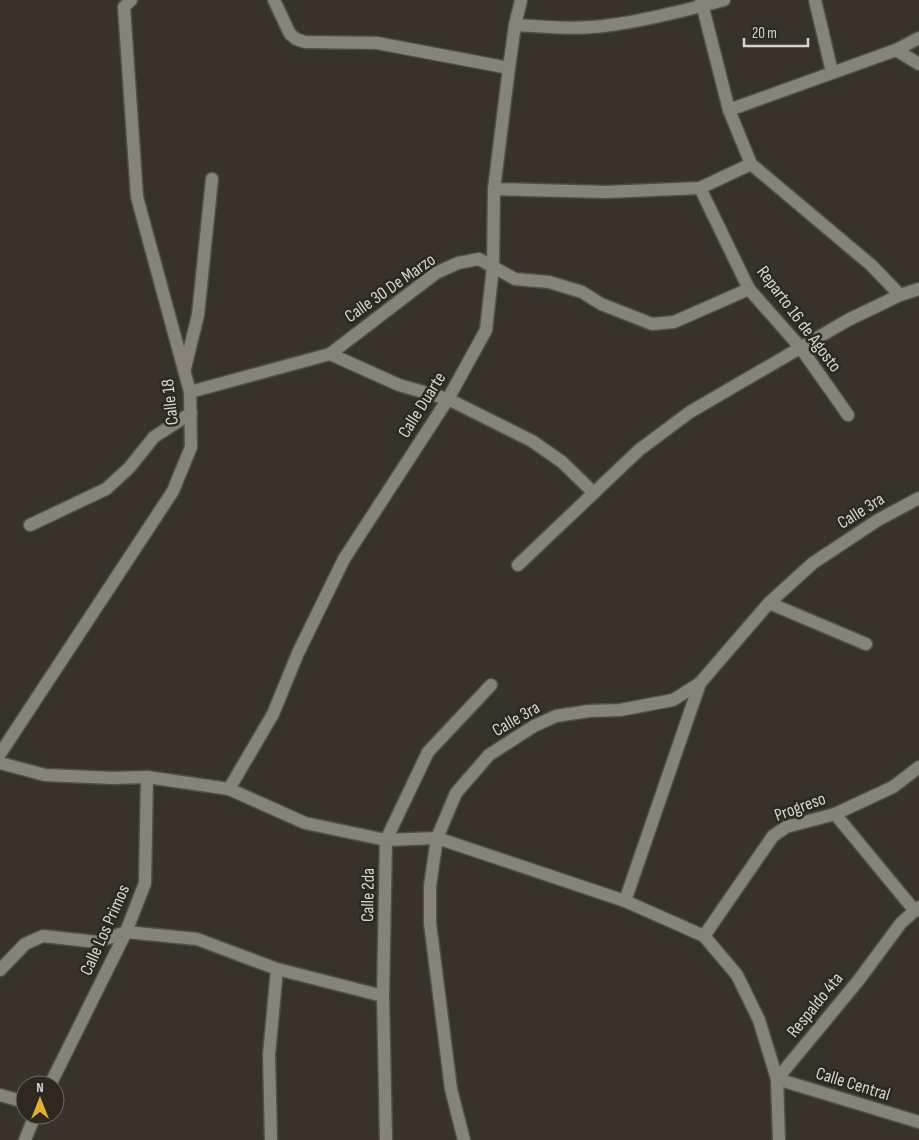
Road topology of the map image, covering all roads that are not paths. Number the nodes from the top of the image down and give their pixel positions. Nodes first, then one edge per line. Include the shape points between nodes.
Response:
1 (274, 0) edge
2 (521, 0) edge
3 (724, 0) edge
4 (815, 0) edge
5 (126, 2) edge
6 (701, 3) edge
7 (515, 25) junction
8 (919, 38) edge
9 (896, 50) junction
10 (919, 64) edge
11 (508, 68) junction
12 (832, 72) junction
13 (729, 110) junction
14 (751, 164) junction
15 (212, 179) dead end
16 (700, 188) junction
17 (494, 189) junction
18 (493, 267) junction
19 (749, 289) junction
20 (919, 289) edge
21 (900, 295) junction
22 (800, 347) junction
23 (330, 354) junction
24 (185, 370) junction
25 (190, 392) junction
26 (448, 398) junction
27 (190, 414) junction
28 (848, 414) dead end
29 (594, 493) junction
30 (919, 498) edge
31 (30, 525) dead end
32 (518, 565) dead end
33 (768, 603) junction
34 (866, 644) dead end
35 (700, 683) junction
36 (491, 685) dead end
37 (0, 754) edge
38 (0, 763) edge
39 (919, 767) edge
40 (147, 777) junction
41 (229, 789) junction
42 (835, 814) junction
43 (437, 838) junction
44 (386, 840) junction
45 (625, 901) junction
46 (917, 909) edge
47 (126, 932) junction
48 (704, 936) junction
49 (277, 969) junction
50 (0, 970) edge
51 (383, 996) junction
52 (55, 1075) edge
53 (777, 1079) junction
54 (0, 1095) edge
55 (15, 1099) edge
56 (919, 1122) edge
57 (32, 1125) edge
58 (25, 1140) edge
59 (271, 1140) edge
60 (386, 1140) edge
61 (464, 1140) edge
62 (779, 1140) edge

1 - 11 street via 290,34 305,42 377,43
2 - 7 street, Calle Duarte
3 - 6 street
4 - 12 street
5 - 24 street, Calle 18 via 137,197
6 - 7 street via 610,25 560,28
6 - 13 street
7 - 11 street, Calle Duarte
8 - 9 street
9 - 10 street
9 - 12 street
11 - 17 street, Calle Duarte
12 - 13 street
13 - 14 street
14 - 16 street
14 - 21 street via 871,265
15 - 24 street via 198,315
16 - 17 street via 606,192
16 - 19 street, Reparto 16 de Agosto
17 - 18 street, Calle Duarte
18 - 19 street, Calle 30 De Marzo via 515,279 548,282 582,292 601,304 652,324 674,322
18 - 23 street, Calle 30 De Marzo via 479,259 436,273
18 - 26 street, Calle Duarte via 486,330
19 - 22 street, Reparto 16 de Agosto
20 - 21 street
21 - 22 street
22 - 28 street, Reparto 16 de Agosto
22 - 29 street via 690,412 639,450
23 - 25 street, Calle 30 De Marzo
23 - 26 street via 399,385
24 - 25 street, Calle 18
25 - 27 street, Calle 18
26 - 29 street via 532,441 562,462
26 - 41 street, Calle Duarte via 344,559 298,653 273,714
27 - 31 street via 154,437 129,468 106,489
27 - 37 street, Calle 18 via 191,447 173,490
29 - 32 street
30 - 33 street, Calle 3ra via 878,520 813,563
33 - 34 street
33 - 35 street, Calle 3ra
35 - 43 street, Calle 3ra via 673,700 620,710 556,716 534,726 488,755 456,793
35 - 45 street
36 - 44 street, Calle 2da via 428,752
38 - 40 street via 45,775
39 - 42 street, Progreso via 893,787
40 - 41 street
40 - 47 street, Calle Los Primos via 145,883
41 - 44 street via 305,823
42 - 46 street
42 - 48 street, Progreso via 786,828 773,836
43 - 44 street
43 - 45 street
43 - 61 street, Calle 3ra via 430,886 430,923 451,1089
44 - 51 street, Calle 2da
45 - 48 street
46 - 53 street, Respaldo 4ta via 901,923
47 - 49 street via 197,939
47 - 50 street via 97,942 43,936 25,944
47 - 52 street, Calle Los Primos
48 - 53 street via 737,975 759,1020
49 - 51 street
49 - 59 street via 268,1055
51 - 60 street, Calle 2da
53 - 56 street, Calle Central
53 - 62 street
54 - 55 street
57 - 58 street

